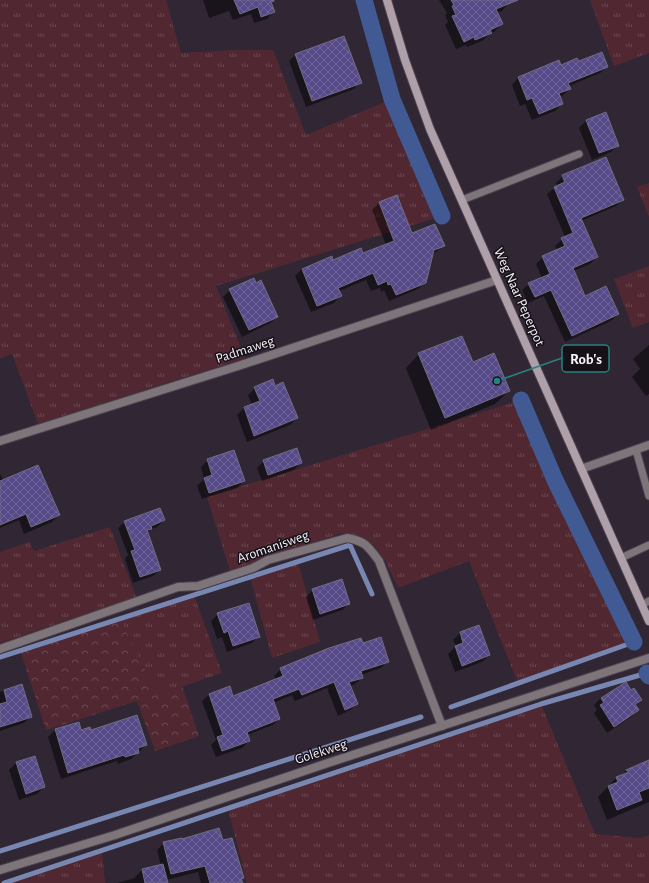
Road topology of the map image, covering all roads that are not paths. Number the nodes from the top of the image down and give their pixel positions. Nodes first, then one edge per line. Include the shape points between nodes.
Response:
1 (387, 0) edge
2 (579, 154) dead end
3 (462, 200) junction
4 (497, 280) junction
5 (0, 441) edge
6 (649, 445) edge
7 (636, 450) junction
8 (581, 469) junction
9 (649, 496) edge
10 (649, 545) edge
11 (621, 558) junction
12 (645, 603) edge
13 (649, 622) edge
14 (0, 648) edge
15 (649, 658) edge
16 (442, 726) junction
17 (0, 870) edge

1 - 3 street, Weg Naar Peperpot via 430,130
2 - 3 lane
3 - 4 street, Weg Naar Peperpot
4 - 5 street, Padmaweg
4 - 8 street, Weg Naar Peperpot
6 - 7 street
7 - 8 street
7 - 9 lane
8 - 11 street, Weg Naar Peperpot
10 - 11 lane
11 - 12 street, Weg Naar Peperpot
12 - 13 street, Weg Naar Peperpot
14 - 16 street, Aromanisweg via 178,587 198,586 253,568 268,560 347,538 360,540 379,560
15 - 16 street, Golekweg
16 - 17 street, Golekweg via 115,835

